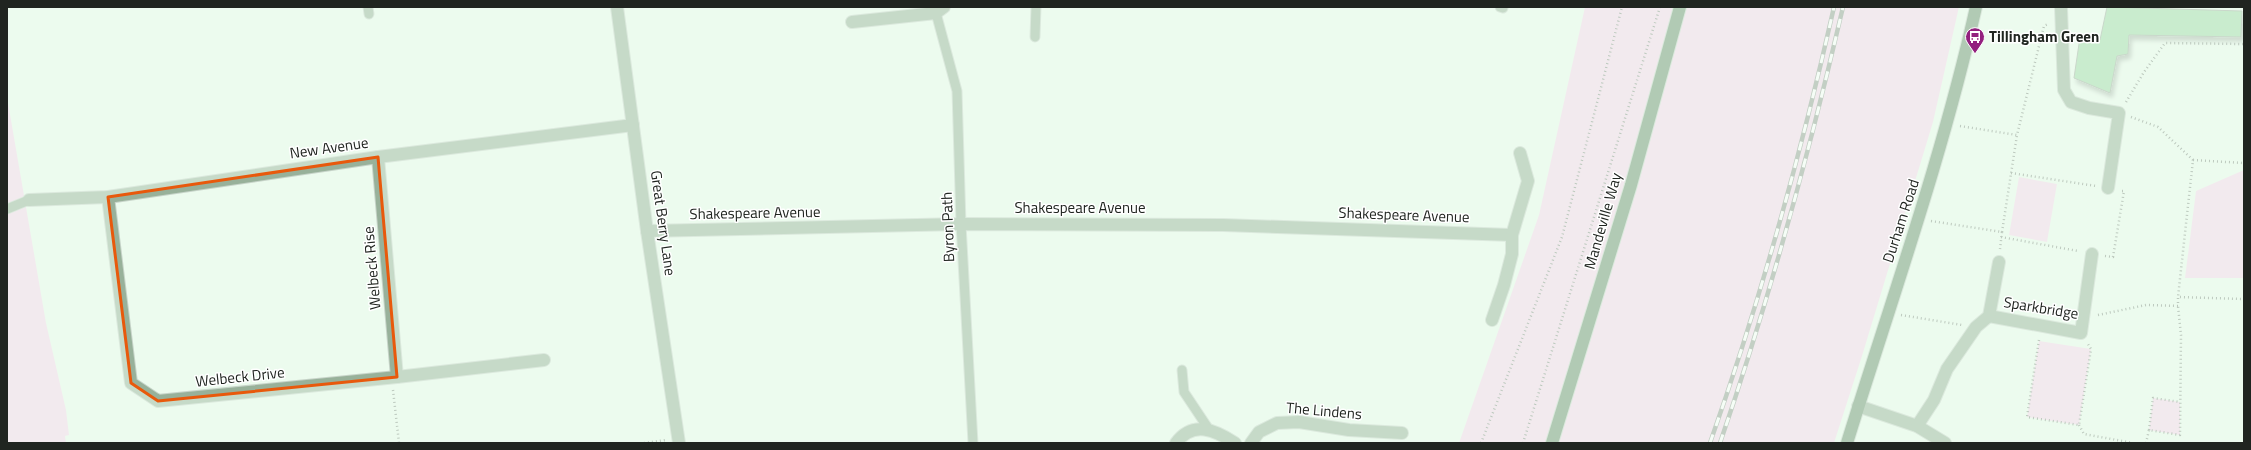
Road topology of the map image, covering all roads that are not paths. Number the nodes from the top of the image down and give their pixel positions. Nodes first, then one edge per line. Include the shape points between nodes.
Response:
1 (617, 7) edge
2 (1036, 7) edge
3 (1680, 7) edge
4 (1976, 7) edge
5 (940, 10) edge
6 (2061, 12) edge
7 (852, 22) dead end
8 (1036, 37) dead end
9 (633, 126) junction
10 (1520, 153) dead end
11 (378, 157) junction
12 (2108, 188) road end
13 (108, 198) junction
14 (29, 200) joint
15 (7, 209) edge
16 (961, 224) junction
17 (647, 231) junction
18 (1512, 235) junction
19 (2092, 254) road end
20 (1999, 262) road end
21 (1989, 316) junction
22 (1492, 320) dead end
23 (544, 360) dead end
24 (1182, 370) dead end
25 (395, 378) junction
26 (1858, 406) junction
27 (1917, 426) junction
28 (1210, 431) junction
29 (1402, 433) dead end
30 (679, 441) edge
31 (974, 443) edge
32 (1176, 443) edge
33 (1235, 443) edge
34 (1252, 443) edge
35 (1552, 443) edge
36 (1847, 443) edge
37 (1945, 443) edge

1 - 9 street, Great Berry Lane
2 - 8 lane
3 - 35 street, Mandeville Way via 1629,192
4 - 26 street, Durham Road via 1962,72
5 - 7 street
5 - 16 lane, Byron Path via 958,91
6 - 12 street via 2064,90 2071,102 2119,113
9 - 11 street, New Avenue
9 - 17 street, Great Berry Lane
10 - 18 street via 1528,180
11 - 13 street, New Avenue
11 - 25 street, Welbeck Rise
13 - 14 street, New Avenue
13 - 25 street, Welbeck Drive via 131,383 158,401
14 - 15 lane
16 - 17 street, Shakespeare Avenue
16 - 18 street, Shakespeare Avenue via 1223,225
16 - 31 lane, Byron Path
17 - 30 street, Great Berry Lane
18 - 22 street via 1512,254
19 - 21 street, Sparkbridge via 2081,333
20 - 21 street, Sparkbridge
21 - 27 street, Sparkbridge via 1976,327 1947,369 1934,400
23 - 25 street, Welbeck Drive
24 - 28 lane via 1184,392
26 - 27 street
26 - 36 street, Durham Road
27 - 37 street
28 - 32 street via 1197,428 1182,436
28 - 33 street via 1220,433
29 - 34 street, The Lindens via 1349,430 1299,422 1277,423 1259,432

